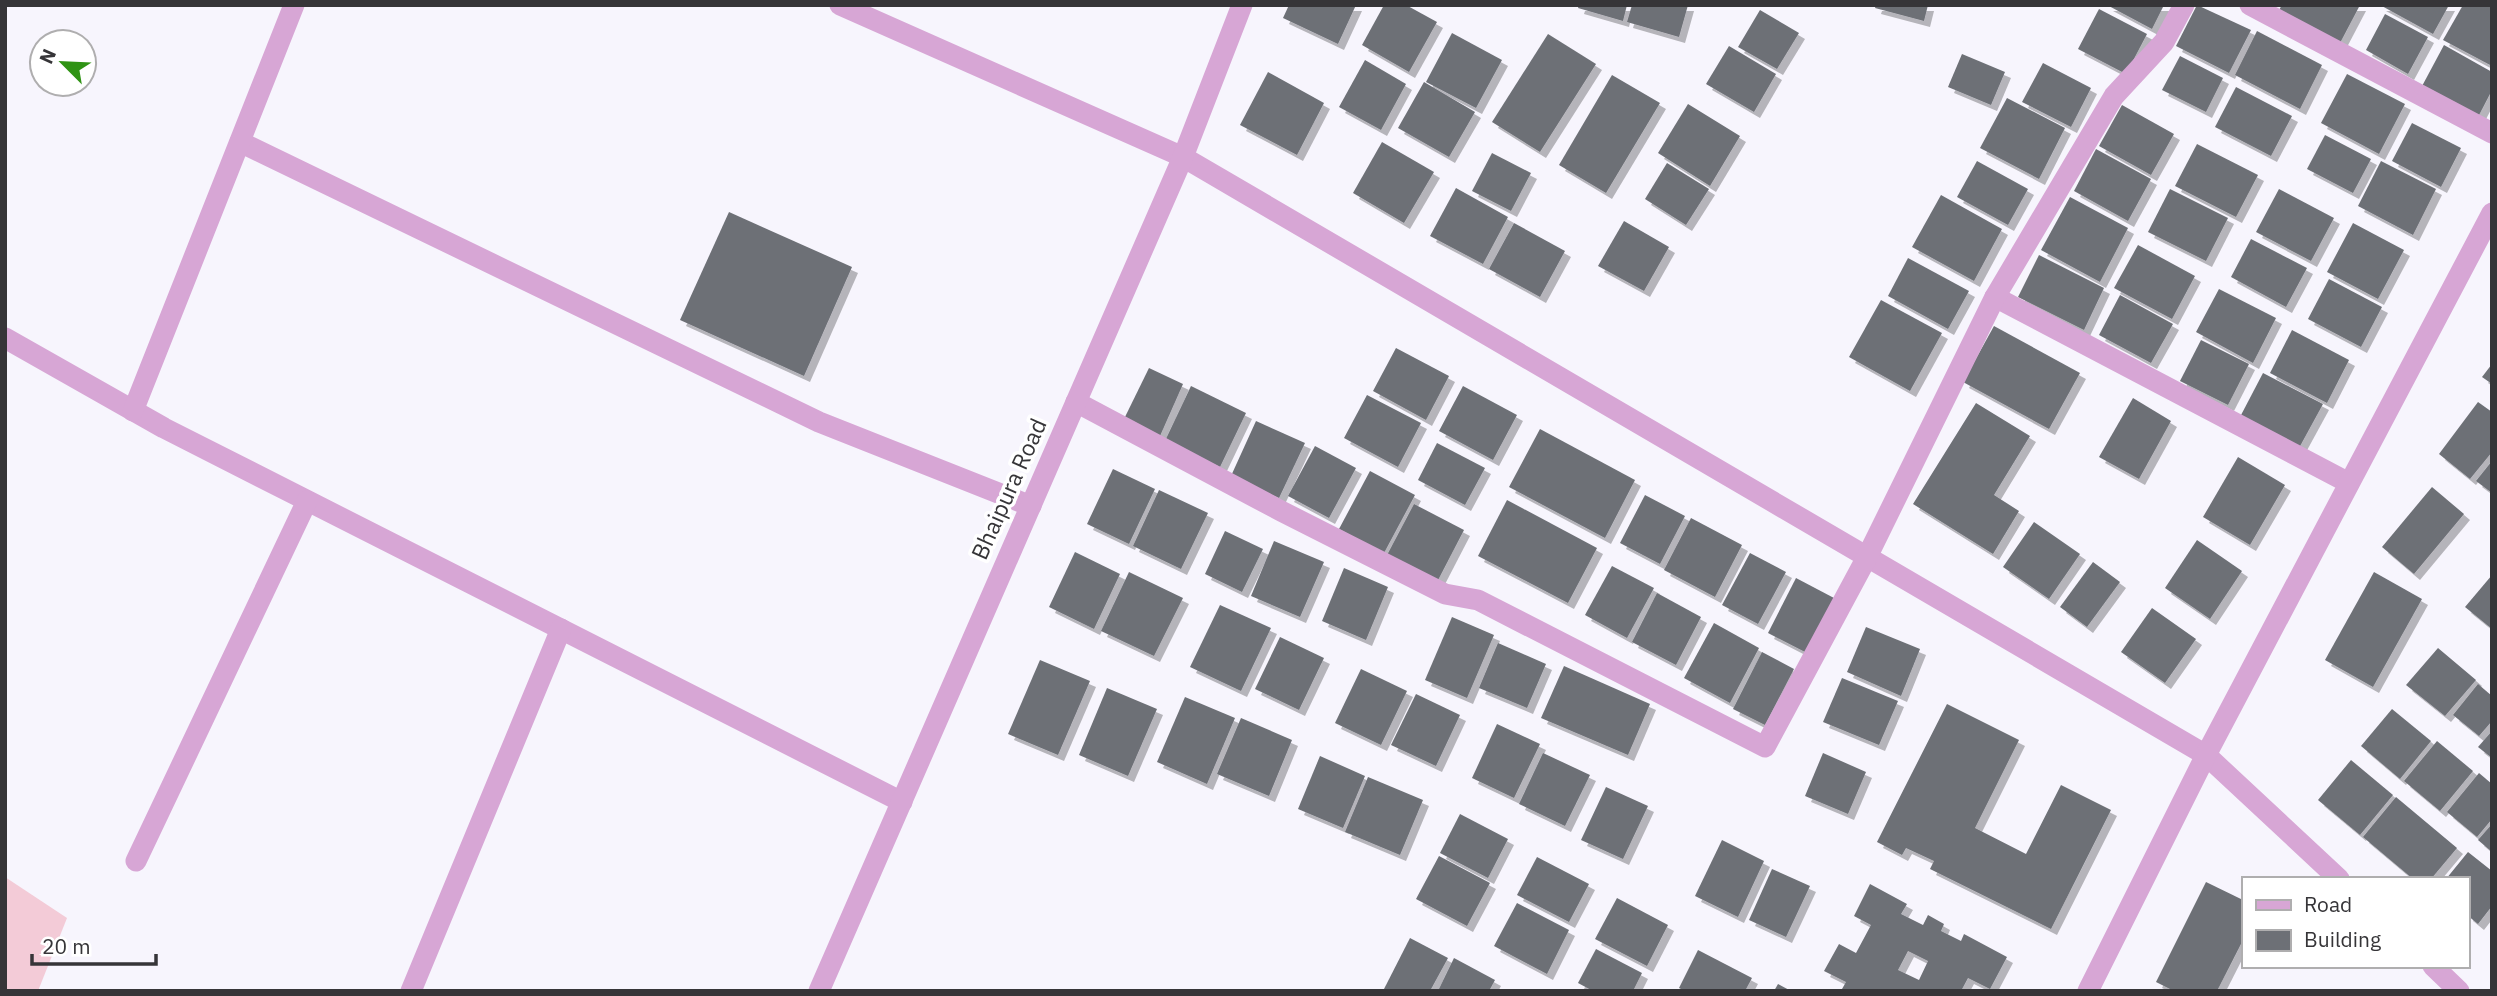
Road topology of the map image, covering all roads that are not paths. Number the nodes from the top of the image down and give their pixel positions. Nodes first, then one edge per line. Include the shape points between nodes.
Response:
1 (294, 5) edge
2 (840, 5) edge
3 (1242, 5) edge
4 (2184, 5) edge
5 (2250, 5) edge
6 (2492, 133) edge
7 (240, 142) junction
8 (1183, 157) junction
9 (2492, 213) edge
10 (1995, 297) junction
11 (5, 338) edge
12 (1076, 402) junction
13 (134, 411) junction
14 (2349, 483) junction
15 (307, 501) junction
16 (1031, 506) junction
17 (1867, 557) junction
18 (561, 629) junction
19 (2206, 755) junction
20 (902, 802) junction
21 (136, 861) dead end
22 (2337, 877) edge
23 (2435, 968) edge
24 (411, 991) edge
25 (819, 991) edge
26 (2088, 991) edge
27 (2459, 991) edge

1 - 7 street
2 - 8 street
3 - 8 street, Bhaipura Road
4 - 10 street via 2164,42 2114,96
5 - 6 street
7 - 13 street
7 - 16 street via 819,422
8 - 12 street, Bhaipura Road
8 - 17 street
9 - 14 street
10 - 14 street
10 - 17 street
11 - 13 street
12 - 16 street, Bhaipura Road
12 - 17 street via 1445,594 1478,600 1765,747
13 - 15 street
14 - 19 street
15 - 18 street
15 - 21 street
16 - 20 street, Bhaipura Road
17 - 19 street
18 - 20 street
18 - 24 street
19 - 22 street
19 - 26 street
20 - 25 street, Bhaipura Road
23 - 27 street

